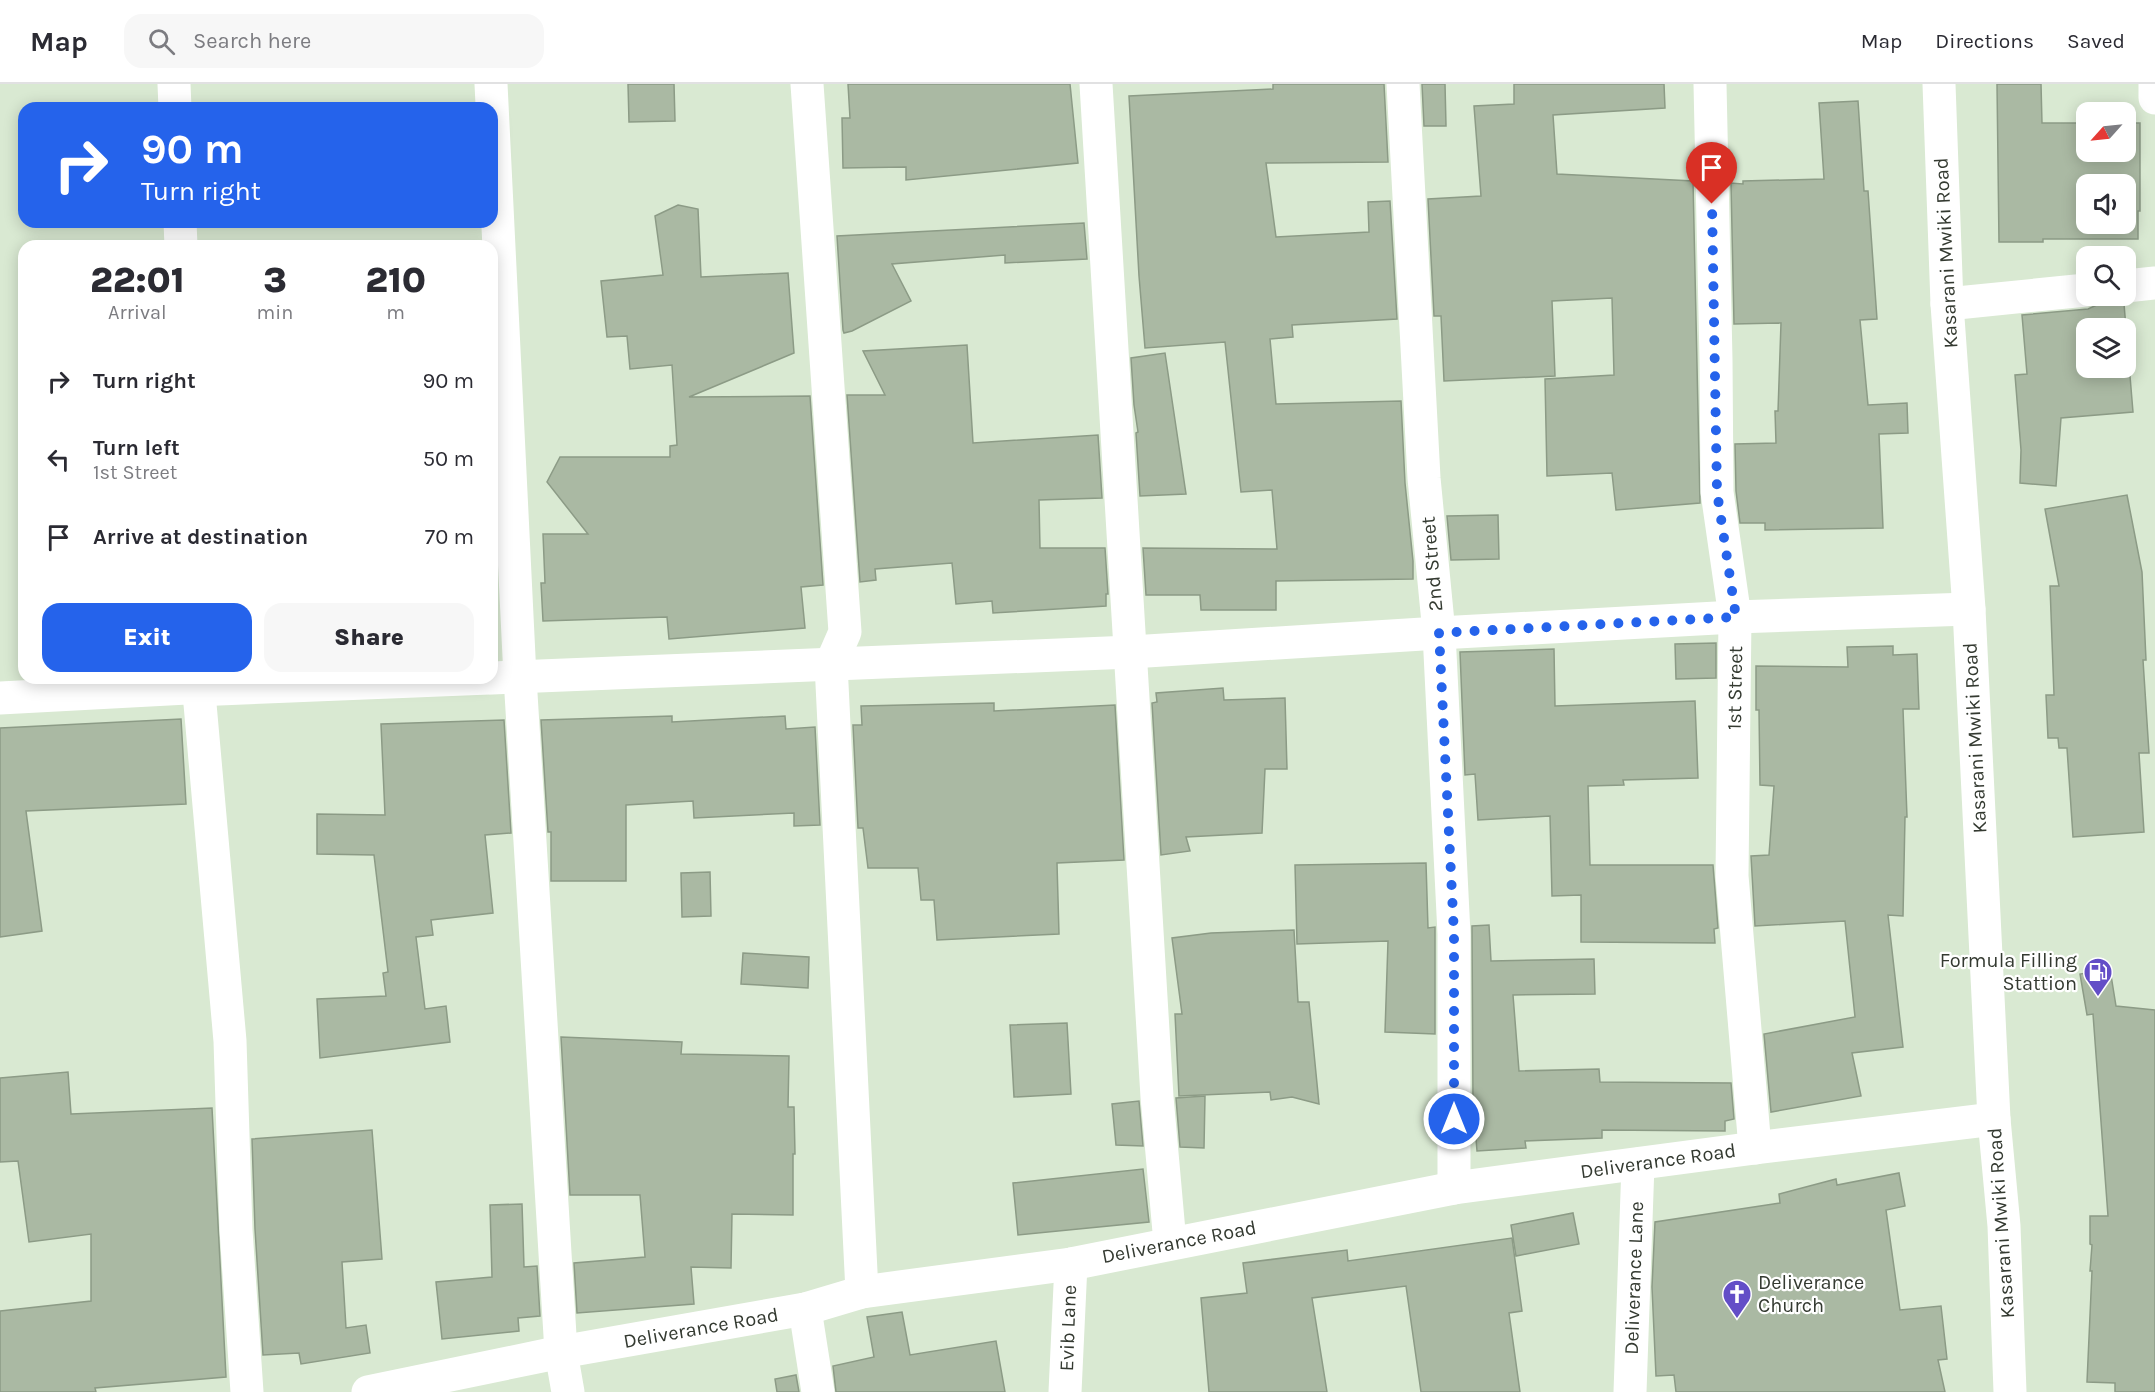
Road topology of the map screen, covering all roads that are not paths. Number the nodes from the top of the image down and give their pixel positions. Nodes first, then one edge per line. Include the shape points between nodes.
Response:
1 (174, 84) edge
2 (491, 84) edge
3 (807, 84) edge
4 (1096, 84) edge
5 (1403, 84) edge
6 (1710, 84) edge
7 (1939, 84) edge
8 (2155, 84) edge
9 (2155, 98) edge
10 (175, 102) edge
11 (491, 102) edge
12 (2155, 284) edge
13 (2136, 285) edge
14 (2076, 291) edge
15 (1947, 304) junction
16 (498, 546) edge
17 (1969, 609) junction
18 (1736, 617) junction
19 (1439, 633) junction
20 (1131, 652) junction
21 (831, 664) junction
22 (500, 678) edge
23 (195, 684) edge
24 (0, 698) edge
25 (1994, 1119) junction
26 (1755, 1148) junction
27 (1638, 1164) junction
28 (1454, 1188) junction
29 (1170, 1243) junction
30 (1071, 1264) junction
31 (862, 1293) junction
32 (805, 1310) junction
33 (561, 1352) junction
34 (247, 1392) edge
35 (368, 1392) edge
36 (568, 1392) edge
37 (818, 1392) edge
38 (1065, 1392) edge
39 (1630, 1392) edge
40 (2010, 1392) edge

1 - 10 street
2 - 11 street
3 - 21 street via 845,632
4 - 20 street
5 - 19 street, 2nd Street via 1424,478
6 - 18 street, 1st Street via 1717,492
7 - 15 street, Kasarani Mwiki Road
8 - 9 street
12 - 13 street
14 - 15 street
15 - 17 street, Kasarani Mwiki Road
16 - 22 street
17 - 18 street
17 - 25 street, Kasarani Mwiki Road
18 - 19 street
18 - 26 street, 1st Street via 1732,876
19 - 20 street
19 - 28 street, 2nd Street via 1454,934
20 - 21 street
20 - 29 street via 1157,1097
21 - 22 street
21 - 31 street
22 - 33 street
23 - 24 street
23 - 34 street via 200,704 230,1041 236,1230
25 - 26 street, Deliverance Road
25 - 40 street, Kasarani Mwiki Road via 2004,1226
26 - 27 street, Deliverance Road
27 - 28 street, Deliverance Road
27 - 39 street, Deliverance Lane
28 - 29 street, Deliverance Road
29 - 30 street, Deliverance Road
30 - 31 street, Deliverance Road
30 - 38 street, Evib Lane
31 - 32 street, Deliverance Road
32 - 33 street, Deliverance Road
32 - 37 street
33 - 35 street, Deliverance Road
33 - 36 street

